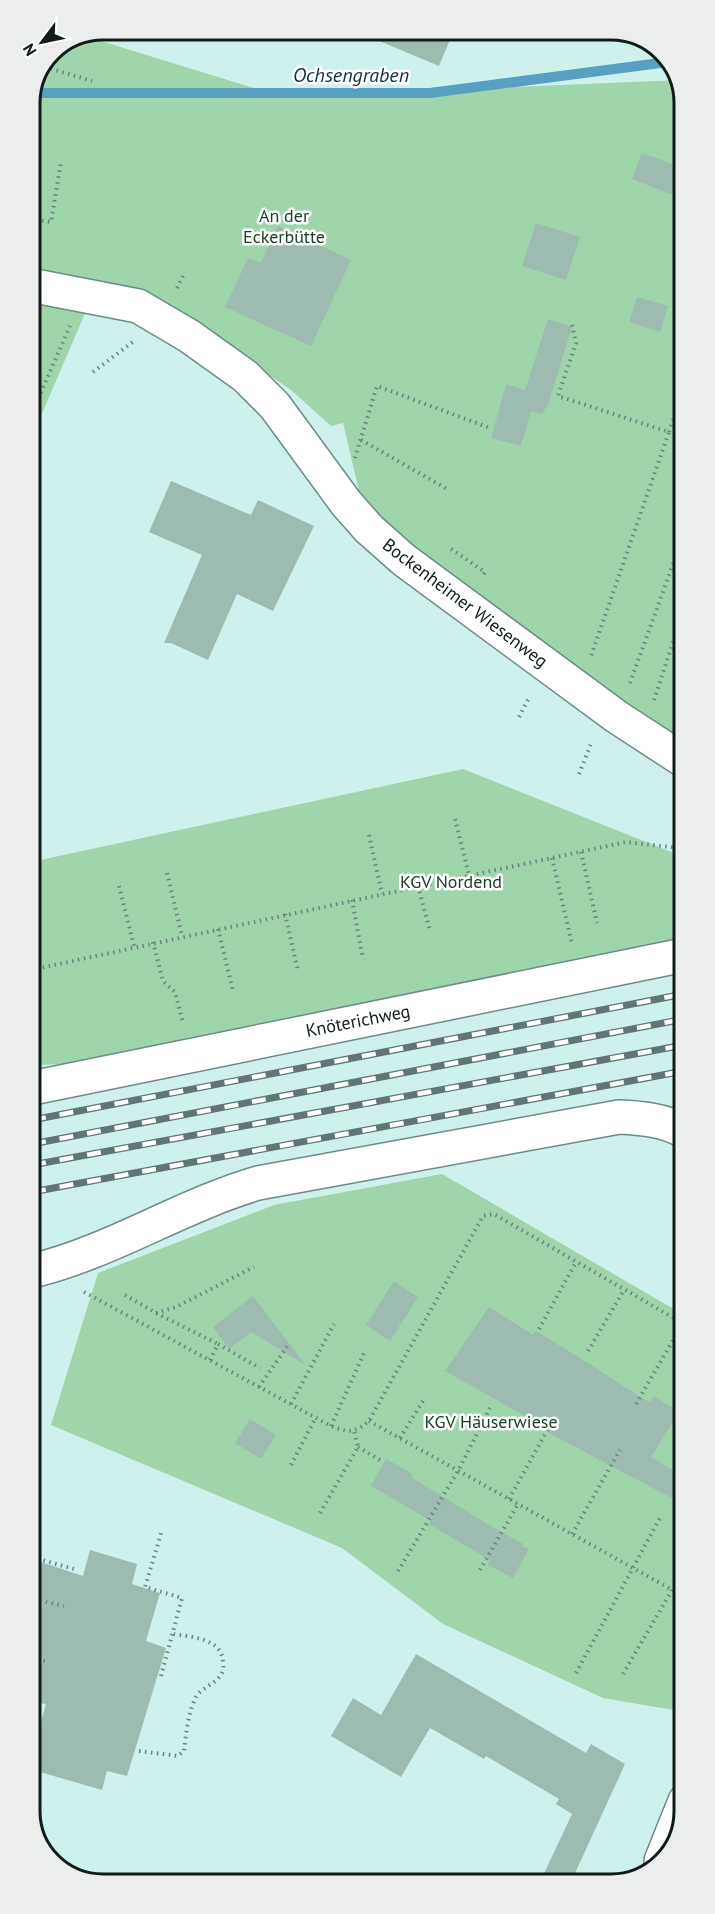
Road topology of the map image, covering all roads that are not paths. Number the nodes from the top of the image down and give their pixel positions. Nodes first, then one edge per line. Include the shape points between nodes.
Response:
1 (41, 287) edge
2 (674, 754) edge
3 (674, 957) edge
4 (41, 1086) edge
5 (674, 1128) edge
6 (41, 1269) edge

1 - 2 lane, Bockenheimer Wiesenweg via 138,306 245,376 274,406 346,503 404,560
3 - 4 lane, Knöterichweg
5 - 6 lane via 647,1119 619,1117 258,1183 216,1197 74,1260

